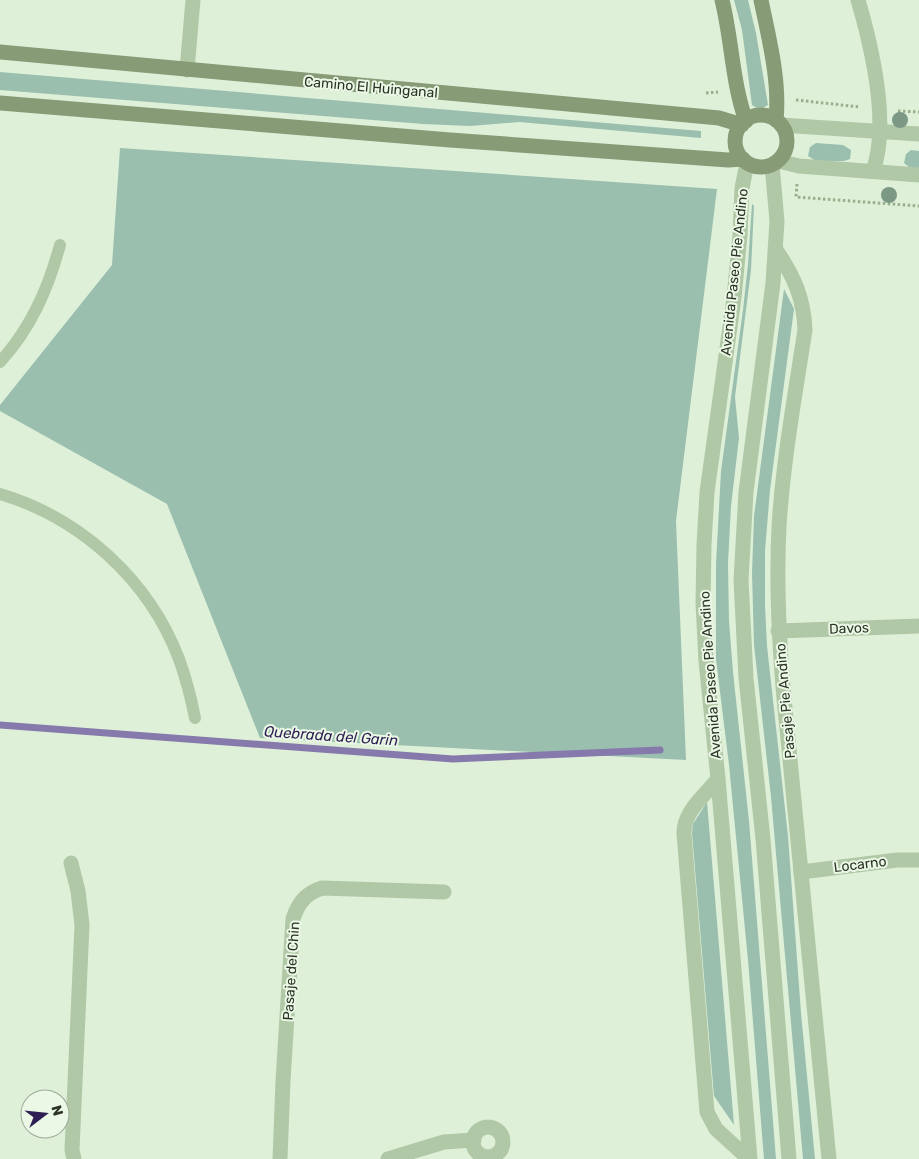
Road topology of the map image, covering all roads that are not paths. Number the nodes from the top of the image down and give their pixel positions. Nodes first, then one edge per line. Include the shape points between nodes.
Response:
1 (194, 0) edge
2 (722, 0) edge
3 (761, 0) edge
4 (858, 0) edge
5 (0, 52) edge
6 (187, 70) junction
7 (0, 103) edge
8 (744, 123) junction
9 (778, 123) junction
10 (880, 131) junction
11 (919, 134) edge
12 (745, 161) junction
13 (775, 163) junction
14 (873, 171) junction
15 (919, 175) edge
16 (60, 245) dead end
17 (776, 250) junction
18 (0, 362) edge
19 (0, 494) edge
20 (919, 626) edge
21 (778, 631) junction
22 (195, 718) dead end
23 (718, 779) junction
24 (919, 860) edge
25 (71, 863) dead end
26 (801, 872) junction
27 (444, 892) dead end
28 (474, 1140) dead end
29 (71, 1156) edge
30 (280, 1159) edge
31 (388, 1159) edge
32 (750, 1159) edge
33 (789, 1159) edge
34 (829, 1159) edge

1 - 6 street
2 - 8 street
3 - 9 street via 772,58
4 - 10 street via 871,51
5 - 6 street, Camino El Huinganal
6 - 8 street, Camino El Huinganal via 698,116
7 - 12 street
8 - 9 street via 764,116
8 - 12 street via 736,138 736,146
9 - 10 street
9 - 13 street via 785,131 787,144
10 - 11 street
10 - 14 street via 878,157
12 - 13 street via 759,167
12 - 23 street, Avenida Paseo Pie Andino via 734,298 711,457 704,545 706,661
13 - 14 street
13 - 17 street
14 - 15 street
16 - 18 lane via 42,300 28,326
17 - 21 street, Pasaje Pie Andino via 797,285 804,314 779,525
17 - 33 street via 746,492 741,580 746,678
19 - 22 lane via 31,505 85,536 131,578 150,603 172,644 189,688
20 - 21 street, Davos
21 - 26 street, Pasaje Pie Andino
23 - 32 street, Avenida Paseo Pie Andino
23 - 32 street via 687,816 685,844 708,1112 716,1129
24 - 26 street, Locarno
25 - 29 street via 82,925
26 - 34 street, Pasaje Pie Andino
27 - 30 street, Pasaje del Chin via 332,887 313,891 300,903 294,919
28 - 31 street via 444,1142

